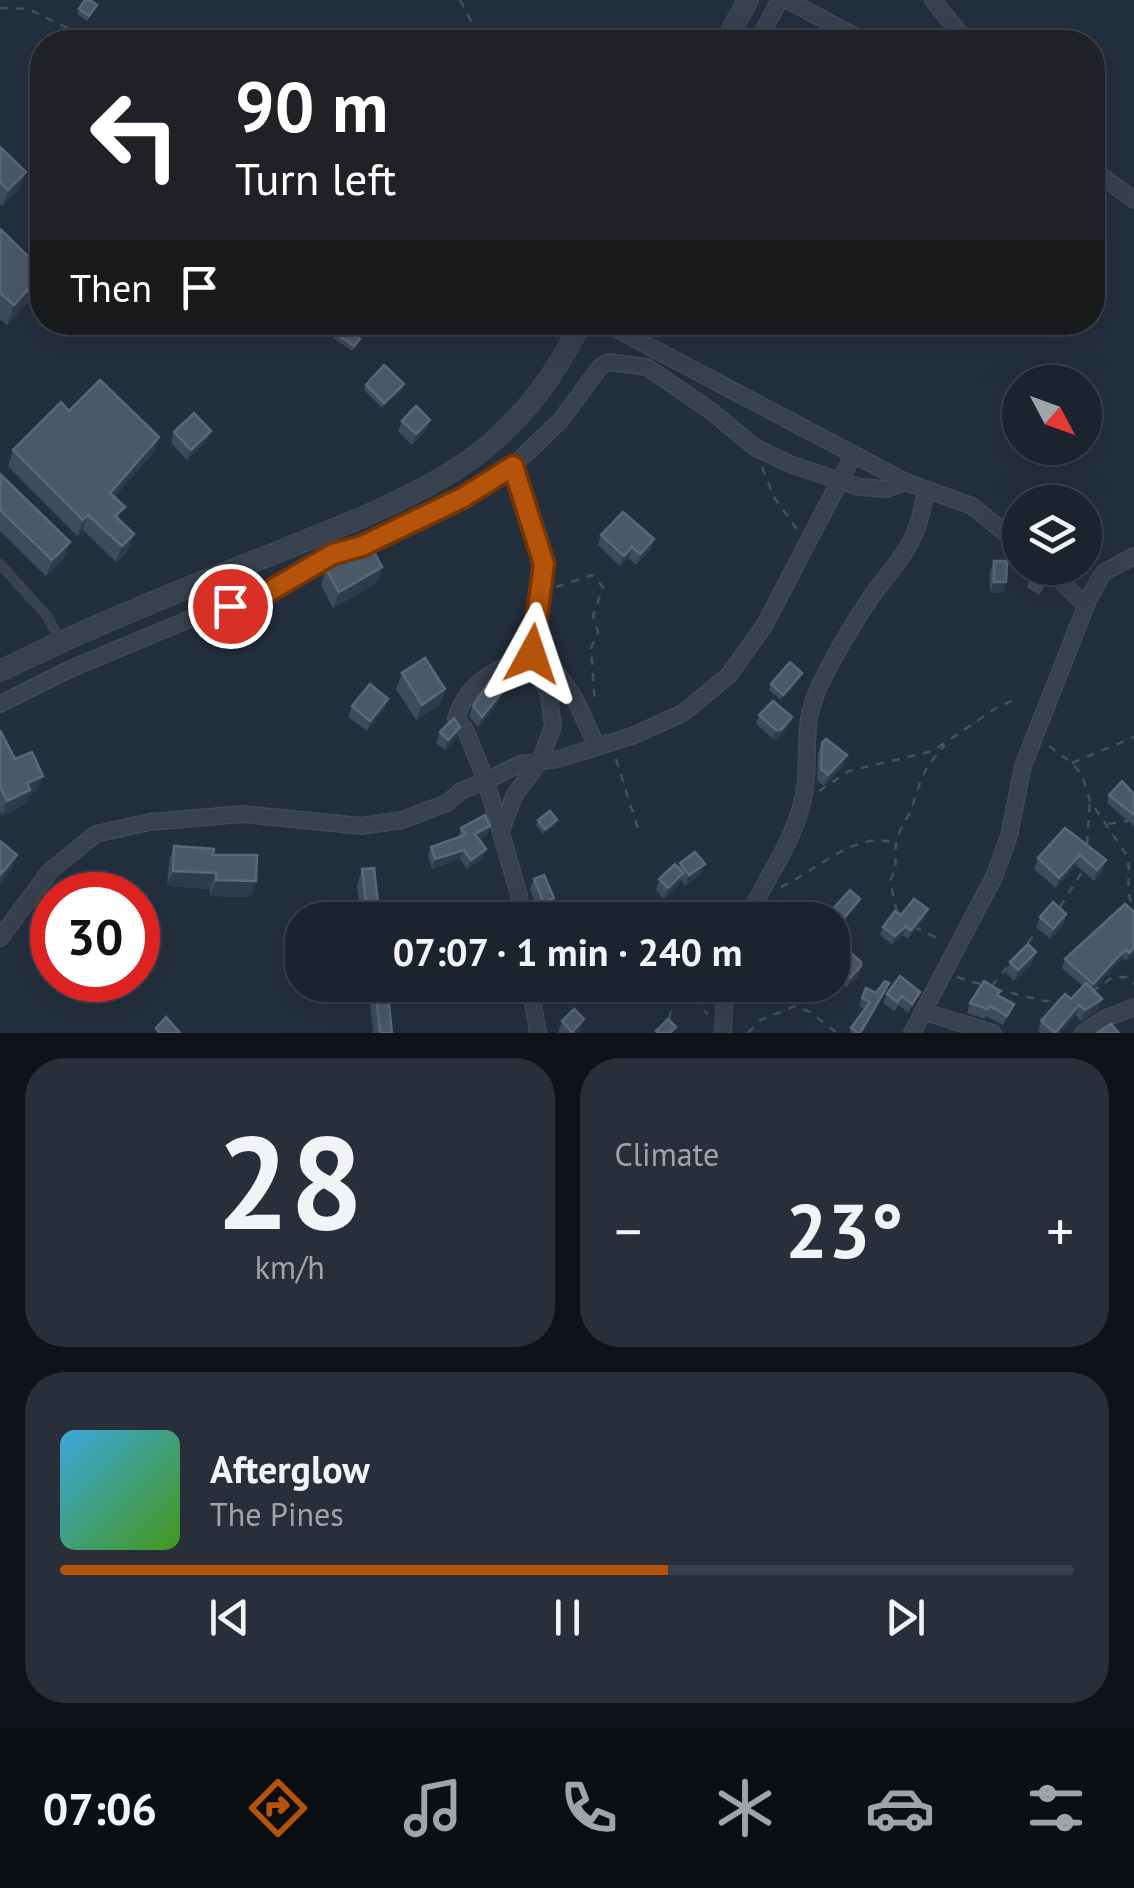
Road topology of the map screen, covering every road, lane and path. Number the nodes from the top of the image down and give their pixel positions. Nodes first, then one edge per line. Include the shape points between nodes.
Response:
1 (460, 0) edge
2 (748, 0) edge
3 (784, 0) edge
4 (933, 0) edge
5 (0, 8) edge
6 (72, 30) edge
7 (476, 30) edge
8 (732, 30) edge
9 (765, 30) edge
10 (843, 30) edge
11 (957, 30) edge
12 (1105, 179) edge
13 (1134, 200) edge
14 (573, 335) edge
15 (628, 335) edge
16 (854, 454) junction
17 (513, 466) junction
18 (841, 482) junction
19 (906, 482) junction
20 (926, 490) junction
21 (1002, 530) edge
22 (1134, 556) edge
23 (0, 564) edge
24 (1065, 585) edge
25 (536, 601) junction
26 (1086, 606) junction
27 (60, 642) junction
28 (532, 646) junction
29 (70, 669) junction
30 (0, 671) edge
31 (1018, 698) dead end
32 (0, 704) edge
33 (595, 706) dead end
34 (1036, 736) junction
35 (1134, 737) edge
36 (945, 745) junction
37 (603, 746) junction
38 (540, 761) junction
39 (1072, 763) junction
40 (486, 782) junction
41 (1090, 801) junction
42 (800, 807) junction
43 (1134, 820) edge
44 (1106, 824) junction
45 (638, 830) dead end
46 (501, 831) junction
47 (896, 844) junction
48 (1085, 856) edge
49 (1083, 866) edge
50 (1134, 882) edge
51 (1126, 885) junction
52 (757, 897) junction
53 (520, 902) edge
54 (755, 902) edge
55 (1060, 908) edge
56 (1134, 910) edge
57 (900, 917) edge
58 (1047, 922) edge
59 (911, 925) edge
60 (0, 938) edge
61 (960, 948) junction
62 (946, 974) junction
63 (1134, 984) edge
64 (991, 987) junction
65 (1084, 998) edge
66 (1069, 1000) edge
67 (533, 1002) edge
68 (674, 1002) edge
69 (699, 1002) edge
70 (722, 1002) edge
71 (1134, 1006) edge
72 (925, 1012) junction
73 (669, 1019) edge
74 (717, 1027) edge
75 (538, 1033) edge
76 (748, 1033) edge
77 (837, 1033) edge
78 (912, 1033) edge
79 (993, 1033) edge
80 (1083, 1033) edge

1 - 7 path
2 - 8 street
3 - 9 street
3 - 10 street
4 - 11 street
5 - 6 path via 28,9
12 - 13 street
14 - 27 street via 512,424 446,473 368,515
15 - 16 street
16 - 18 street
16 - 19 street
17 - 18 street via 608,362 647,368 756,448
17 - 25 street via 544,564
17 - 29 street via 464,497 333,554 263,595
18 - 19 street via 888,489
18 - 37 street via 764,626 729,675 683,714
19 - 20 street
20 - 21 street via 972,506
20 - 42 street via 905,552 820,684 804,743
22 - 26 street via 1104,574
23 - 27 lane via 48,617
24 - 26 street
25 - 28 street
25 - 33 path via 586,575 603,588 592,616 598,632 591,648
26 - 34 street
27 - 29 street
27 - 30 street
28 - 37 street
28 - 38 street via 553,726
28 - 40 street via 484,676 456,718
29 - 32 street
31 - 36 path
34 - 39 path
34 - 61 street via 994,878
35 - 39 path
36 - 42 path via 849,772
36 - 47 path via 923,770
37 - 38 street
37 - 45 path
38 - 40 street
38 - 46 street via 514,796
39 - 41 path
40 - 46 street
40 - 60 street via 402,820 361,826 243,814 96,834 50,871
41 - 44 path
41 - 48 path
42 - 52 street
43 - 44 path
44 - 51 path via 1128,861
46 - 53 street
47 - 52 path via 880,839 850,846
47 - 57 path via 898,868 890,881
49 - 55 path
50 - 51 path
51 - 56 path
52 - 54 street
58 - 64 path
59 - 61 path
61 - 62 street
62 - 64 path
62 - 72 street
63 - 65 path via 1113,978
64 - 66 path via 1044,1001
67 - 75 street
68 - 73 path
69 - 74 path
70 - 74 street
71 - 80 street
72 - 78 street
72 - 79 street
76 - 77 path via 795,1006

